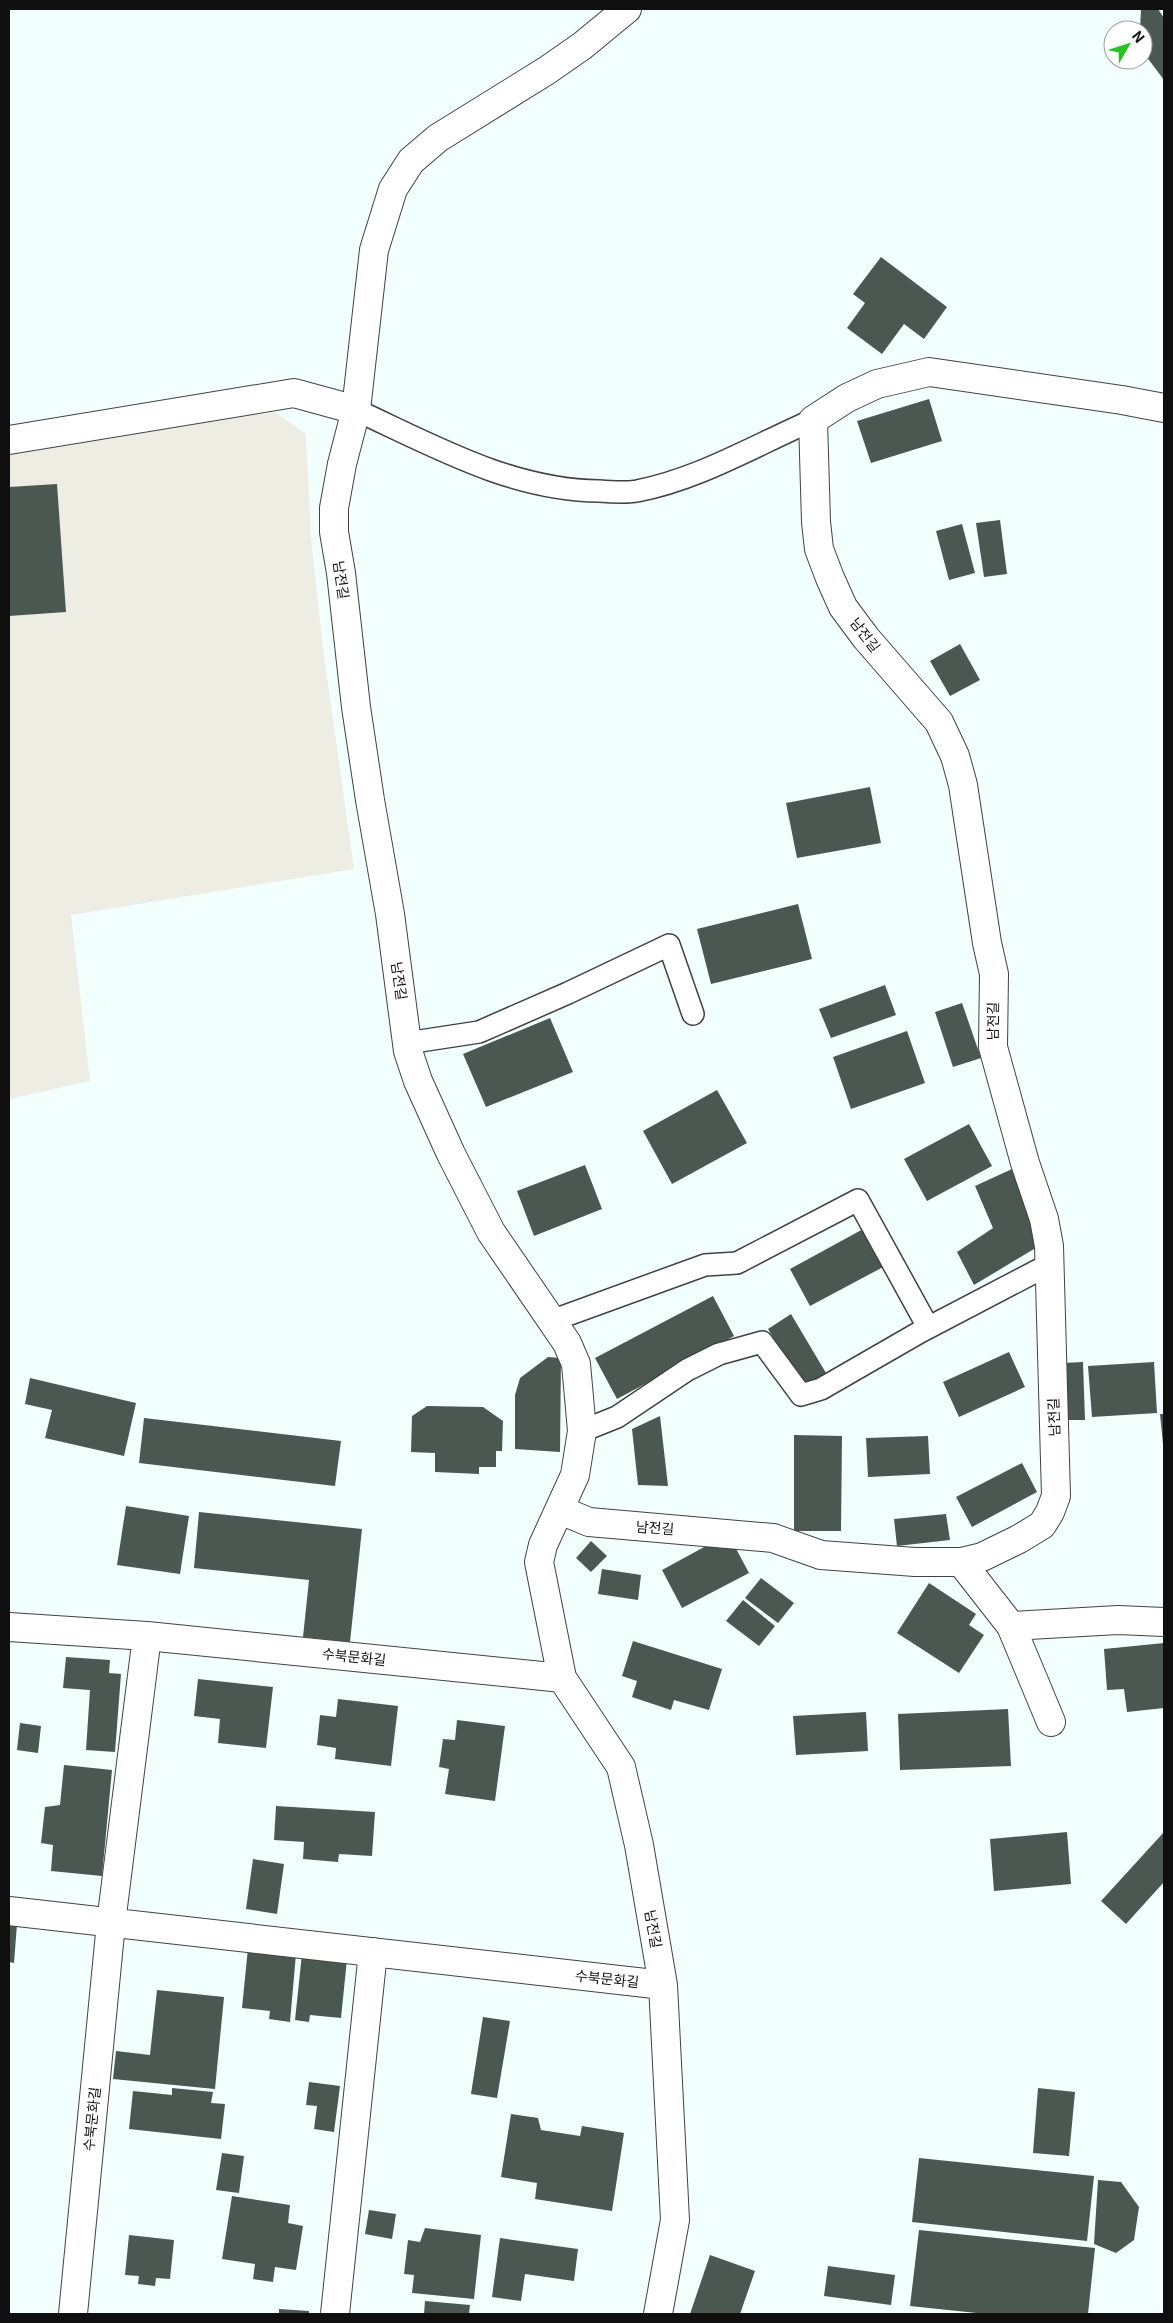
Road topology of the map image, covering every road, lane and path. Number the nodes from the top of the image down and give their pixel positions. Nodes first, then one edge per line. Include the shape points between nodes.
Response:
1 (627, 9) edge
2 (1164, 408) edge
3 (356, 410) junction
4 (813, 420) junction
5 (9, 440) edge
6 (693, 1014) dead end
7 (407, 1043) junction
8 (1050, 1264) junction
9 (551, 1321) junction
10 (928, 1327) junction
11 (582, 1431) junction
12 (560, 1510) junction
13 (961, 1562) junction
14 (1164, 1622) edge
15 (1011, 1626) junction
16 (9, 1627) edge
17 (147, 1636) junction
18 (562, 1678) junction
19 (1051, 1722) dead end
20 (9, 1912) edge
21 (111, 1923) junction
22 (373, 1952) junction
23 (663, 1986) junction
24 (73, 2314) edge
25 (335, 2314) edge
26 (658, 2314) edge

1 - 3 street, 남전길 via 582,46 438,138 411,161 393,189 374,250
2 - 4 street via 929,372 877,384 847,398
3 - 4 lane via 453,456 500,474 577,491 636,491 669,483
3 - 5 street via 294,393
3 - 7 street, 남전길 via 334,508 334,532 359,726 390,914
4 - 8 street, 남전길 via 816,522 819,549 830,578 843,607 866,638 939,722 955,756 963,785 994,974 993,1047 1044,1219
6 - 7 lane via 669,944 479,1032
7 - 9 street, 남전길 via 418,1081 482,1215
8 - 10 lane
8 - 13 street, 남전길 via 1056,1496 1042,1525 982,1557
9 - 10 lane via 705,1265 737,1262 858,1200
9 - 11 street, 남전길 via 576,1364
10 - 11 lane via 821,1389 801,1394 762,1342 719,1354 687,1370 617,1418
11 - 12 street, 남전길 via 575,1475
12 - 13 street, 남전길 via 589,1522 773,1538 821,1555
12 - 18 street, 남전길 via 543,1545 539,1562
13 - 15 street
14 - 15 street via 1118,1620
15 - 19 street
16 - 17 street, 수북문화길
17 - 18 street, 수북문화길
17 - 21 street, 수북문화길
18 - 23 street, 남전길 via 621,1767 639,1845
20 - 21 street, 수북문화길
21 - 22 street, 수북문화길
21 - 24 street, 수북문화길
22 - 23 street, 수북문화길
22 - 25 street
23 - 26 street, 남전길 via 675,2220

